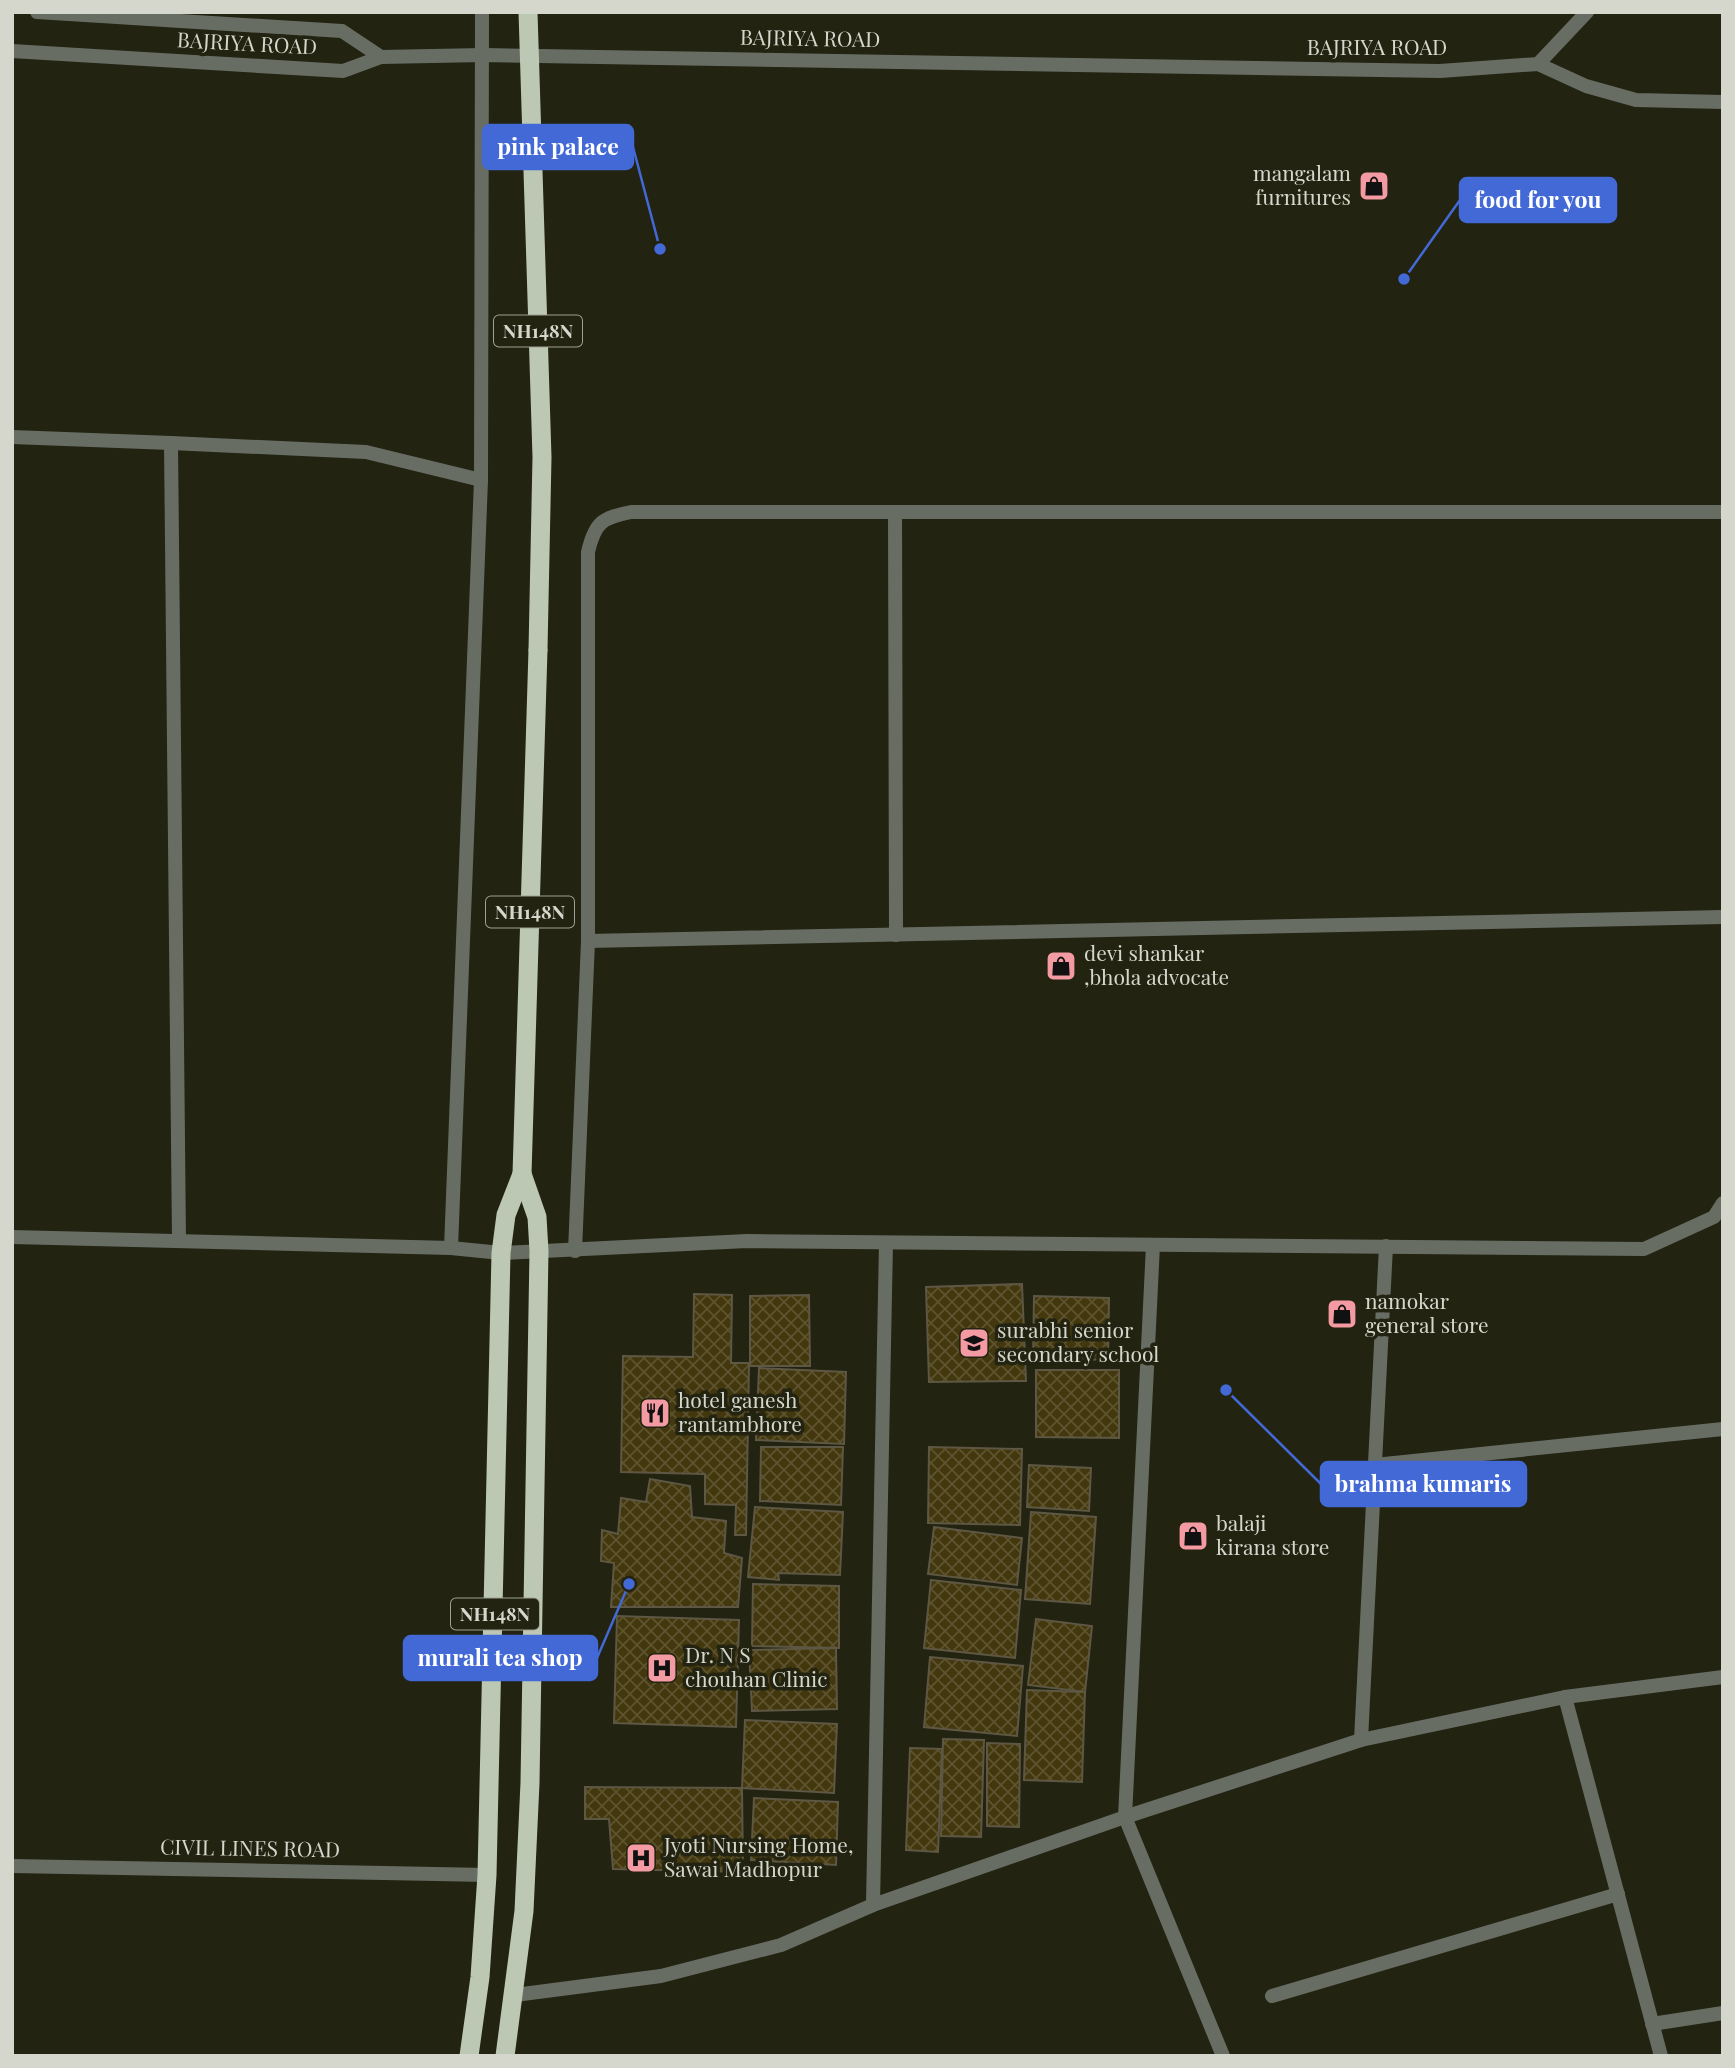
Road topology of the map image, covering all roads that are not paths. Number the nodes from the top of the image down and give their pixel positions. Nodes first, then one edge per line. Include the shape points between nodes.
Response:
1 (37, 12) edge
2 (482, 12) edge
3 (528, 12) edge
4 (1587, 12) edge
5 (239, 19) edge
6 (12, 51) edge
7 (483, 55) junction
8 (381, 57) junction
9 (1538, 64) junction
10 (1723, 102) edge
11 (12, 437) edge
12 (171, 443) junction
13 (481, 480) junction
14 (895, 512) junction
15 (1723, 512) edge
16 (1723, 917) edge
17 (896, 935) junction
18 (588, 941) junction
19 (522, 1174) junction
20 (1723, 1203) edge
21 (12, 1237) edge
22 (179, 1241) junction
23 (886, 1243) junction
24 (1153, 1245) junction
25 (1386, 1246) junction
26 (451, 1248) junction
27 (539, 1251) junction
28 (575, 1251) junction
29 (501, 1253) junction
30 (1723, 1429) edge
31 (1375, 1465) junction
32 (1723, 1676) edge
33 (1565, 1697) junction
34 (1361, 1740) junction
35 (1125, 1817) junction
36 (12, 1866) edge
37 (487, 1875) junction
38 (1618, 1894) junction
39 (873, 1905) junction
40 (515, 1995) junction
41 (1272, 1996) dead end
42 (1723, 2013) edge
43 (1652, 2024) junction
44 (469, 2056) edge
45 (505, 2056) edge
46 (1223, 2056) edge
47 (1661, 2056) edge

1 - 5 street
2 - 7 street
3 - 19 highway, NH148N, bridge via 542,457
4 - 9 street
5 - 8 street via 342,31
6 - 8 street, BAJRIYA ROAD via 343,71
7 - 8 street, BAJRIYA ROAD
7 - 9 street, BAJRIYA ROAD via 1440,71
7 - 13 street
9 - 10 street via 1586,86 1636,100
11 - 12 street
12 - 13 street via 366,452
12 - 22 street
13 - 26 street
14 - 15 street
14 - 17 street
14 - 18 street via 631,512 608,516 592,532 587,552
16 - 17 street
17 - 18 street
18 - 28 street
19 - 27 highway, NH148N via 537,1217
19 - 29 highway, NH148N via 506,1215
20 - 25 street via 1714,1217 1644,1249
21 - 22 street
22 - 26 street
23 - 24 street
23 - 28 street via 747,1241
23 - 39 street
24 - 25 street
24 - 35 street
25 - 31 street
26 - 29 street
27 - 28 street
27 - 29 street
27 - 40 highway, NH148N via 530,1783
29 - 37 highway, NH148N
30 - 31 street
31 - 34 street
32 - 33 street
33 - 34 street
33 - 38 street
34 - 35 street
35 - 39 street
35 - 46 street
36 - 37 street, CIVIL LINES ROAD
37 - 44 highway, NH148N
38 - 41 street
38 - 43 street
39 - 40 street via 781,1945 661,1976
40 - 45 highway, NH148N
42 - 43 street
43 - 47 street

